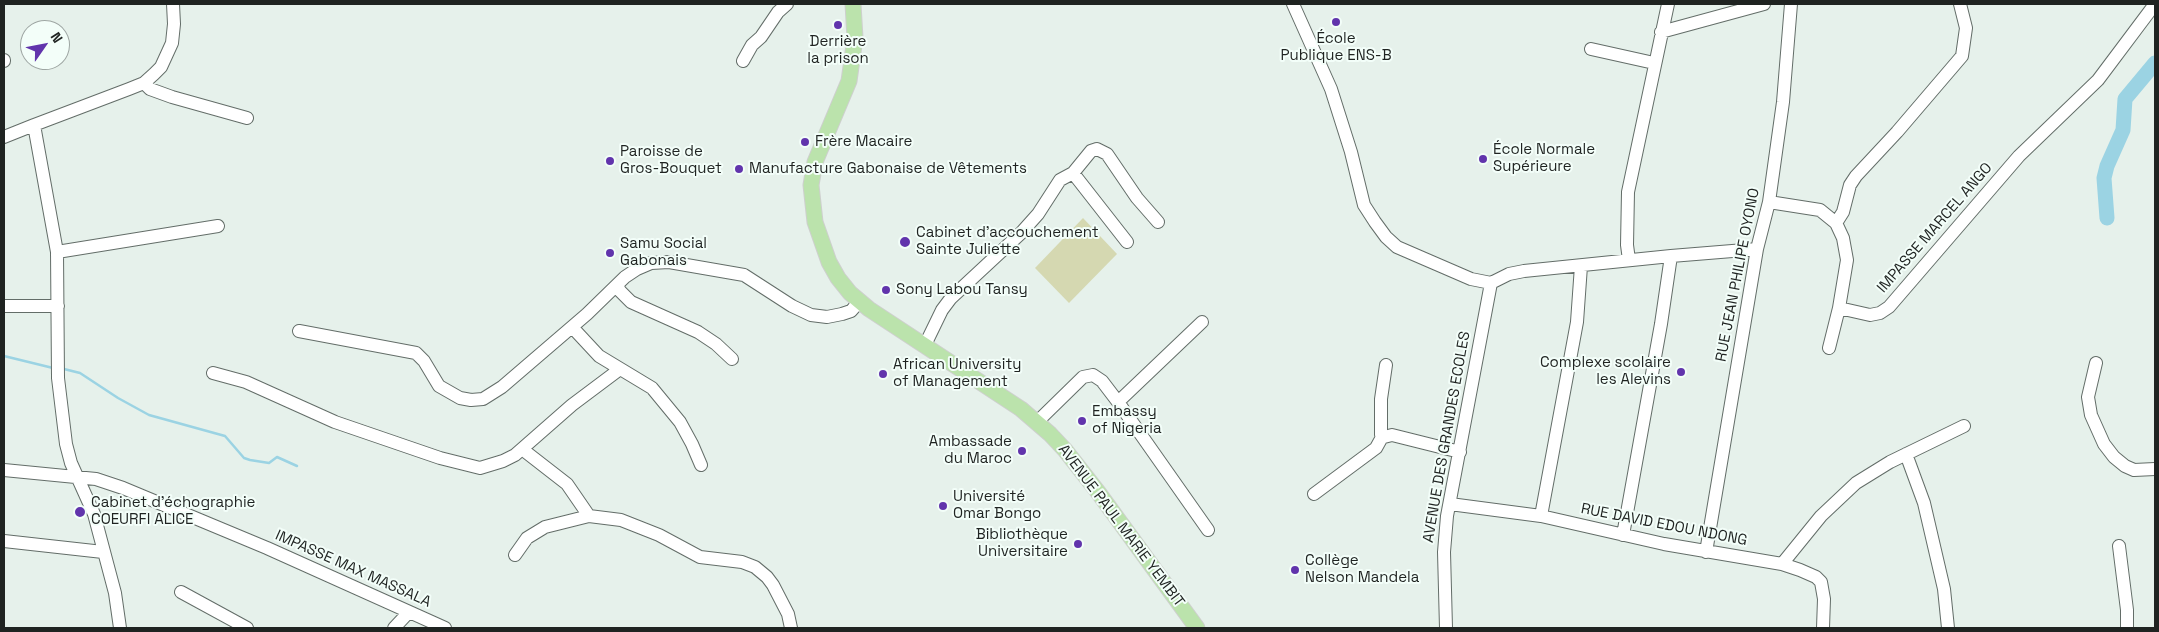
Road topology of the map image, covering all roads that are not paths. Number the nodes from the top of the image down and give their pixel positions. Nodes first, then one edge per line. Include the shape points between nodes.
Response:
1 (174, 4) edge
2 (787, 4) edge
3 (854, 4) edge
4 (1293, 4) edge
5 (1668, 4) edge
6 (1764, 4) edge
7 (1791, 4) edge
8 (1960, 4) edge
9 (2155, 4) edge
10 (1661, 32) junction
11 (1591, 49) dead end
12 (743, 62) dead end
13 (1654, 62) junction
14 (144, 83) junction
15 (246, 118) dead end
16 (34, 125) junction
17 (4, 137) edge
18 (1073, 173) junction
19 (1769, 202) junction
20 (1158, 222) dead end
21 (1836, 223) junction
22 (218, 226) dead end
23 (1127, 242) dead end
24 (1757, 249) junction
25 (57, 252) junction
26 (1671, 256) junction
27 (1629, 260) junction
28 (1581, 266) junction
29 (1491, 283) junction
30 (617, 284) junction
31 (859, 302) junction
32 (4, 306) edge
33 (58, 306) junction
34 (1838, 308) junction
35 (1202, 322) dead end
36 (572, 327) junction
37 (299, 331) dead end
38 (926, 345) junction
39 (1829, 348) dead end
40 (732, 358) dead end
41 (2096, 363) dead end
42 (1386, 365) dead end
43 (620, 369) junction
44 (213, 373) dead end
45 (1118, 402) junction
46 (1037, 422) junction
47 (1964, 426) dead end
48 (1382, 437) junction
49 (522, 449) junction
50 (1460, 452) junction
51 (1906, 454) junction
52 (701, 465) dead end
53 (2155, 469) edge
54 (4, 470) edge
55 (79, 478) junction
56 (1314, 494) dead end
57 (1450, 504) junction
58 (589, 516) junction
59 (1540, 516) junction
60 (1208, 530) dead end
61 (1623, 535) junction
62 (4, 541) edge
63 (2119, 546) dead end
64 (104, 552) junction
65 (1706, 552) junction
66 (515, 555) dead end
67 (1782, 564) junction
68 (181, 592) dead end
69 (409, 612) junction
70 (120, 628) edge
71 (248, 628) edge
72 (394, 628) edge
73 (446, 628) edge
74 (791, 628) edge
75 (1197, 628) edge
76 (1446, 628) edge
77 (1823, 628) edge
78 (1948, 628) edge
79 (2127, 628) edge

1 - 14 street via 172,43 161,67
2 - 12 street via 752,45
3 - 31 main road, AVENUE PAUL MARIE YEMBIT via 855,38 850,75 815,162 811,196 815,222 829,262
4 - 29 street via 1331,89 1364,205 1386,238 1397,247
5 - 10 street
6 - 10 street
7 - 19 street, RUE JEAN PHILIPE OYONO via 1783,102
8 - 21 street via 1966,28 1962,56 1856,176 1850,185 1844,212
9 - 34 street, IMPASSE MARCEL ANGO via 2098,80 2019,156 1889,307 1870,315
10 - 13 street
11 - 13 street
13 - 27 street via 1628,192
14 - 15 street via 150,89 172,97
14 - 16 street
16 - 17 street
16 - 25 street
18 - 20 street via 1091,151 1102,150
18 - 23 street
18 - 38 street via 1060,180 1021,233 950,298
19 - 21 street via 1820,210
19 - 24 street, RUE JEAN PHILIPE OYONO
21 - 34 street via 1847,260
22 - 25 street
24 - 26 street
24 - 65 street, RUE JEAN PHILIPE OYONO
25 - 33 street
26 - 27 street
26 - 61 street
27 - 28 street
28 - 29 street via 1509,274
28 - 59 street via 1577,322
29 - 50 street, AVENUE DES GRANDES ECOLES
30 - 31 street via 637,268 669,262 744,275 811,315 827,317 842,314 852,311
30 - 36 street
30 - 40 street via 631,302 698,332
31 - 38 main road, AVENUE PAUL MARIE YEMBIT
32 - 33 street
33 - 55 street via 60,401 66,444
34 - 39 street
35 - 45 street
36 - 37 street via 502,387 482,399 472,400 460,398 439,386 416,353
36 - 43 street via 592,350
38 - 46 main road, AVENUE PAUL MARIE YEMBIT
41 - 53 street via 2088,397 2104,444 2125,466 2134,470
42 - 48 street via 1381,399
43 - 49 street
43 - 52 street via 642,381 660,397 687,433
44 - 49 street via 246,382 335,422 459,463 485,467
45 - 46 street via 1102,381 1093,375 1083,377
45 - 60 street
46 - 75 main road, AVENUE PAUL MARIE YEMBIT via 1078,465
47 - 51 street
48 - 50 street via 1392,435
48 - 56 street via 1376,448
49 - 58 street via 567,484
50 - 57 street, AVENUE DES GRANDES ECOLES
51 - 67 street via 1874,471 1843,494
51 - 78 street via 1924,503 1944,589
54 - 55 street, IMPASSE MAX MASSALA
55 - 64 street via 94,514
55 - 69 street, IMPASSE MAX MASSALA via 96,479 122,488
57 - 59 street, RUE DAVID EDOU NDONG
57 - 76 street, AVENUE DES GRANDES ECOLES via 1444,552
58 - 66 street via 538,529
58 - 74 street via 609,517 633,525 700,557 755,566 773,585 788,614
59 - 61 street, RUE DAVID EDOU NDONG
61 - 65 street, RUE DAVID EDOU NDONG
62 - 64 street
63 - 79 street
64 - 70 street
65 - 67 street, RUE DAVID EDOU NDONG
67 - 77 street, RUE DAVID EDOU NDONG via 1809,573 1821,582
68 - 71 street
69 - 72 street
69 - 73 street, IMPASSE MAX MASSALA

